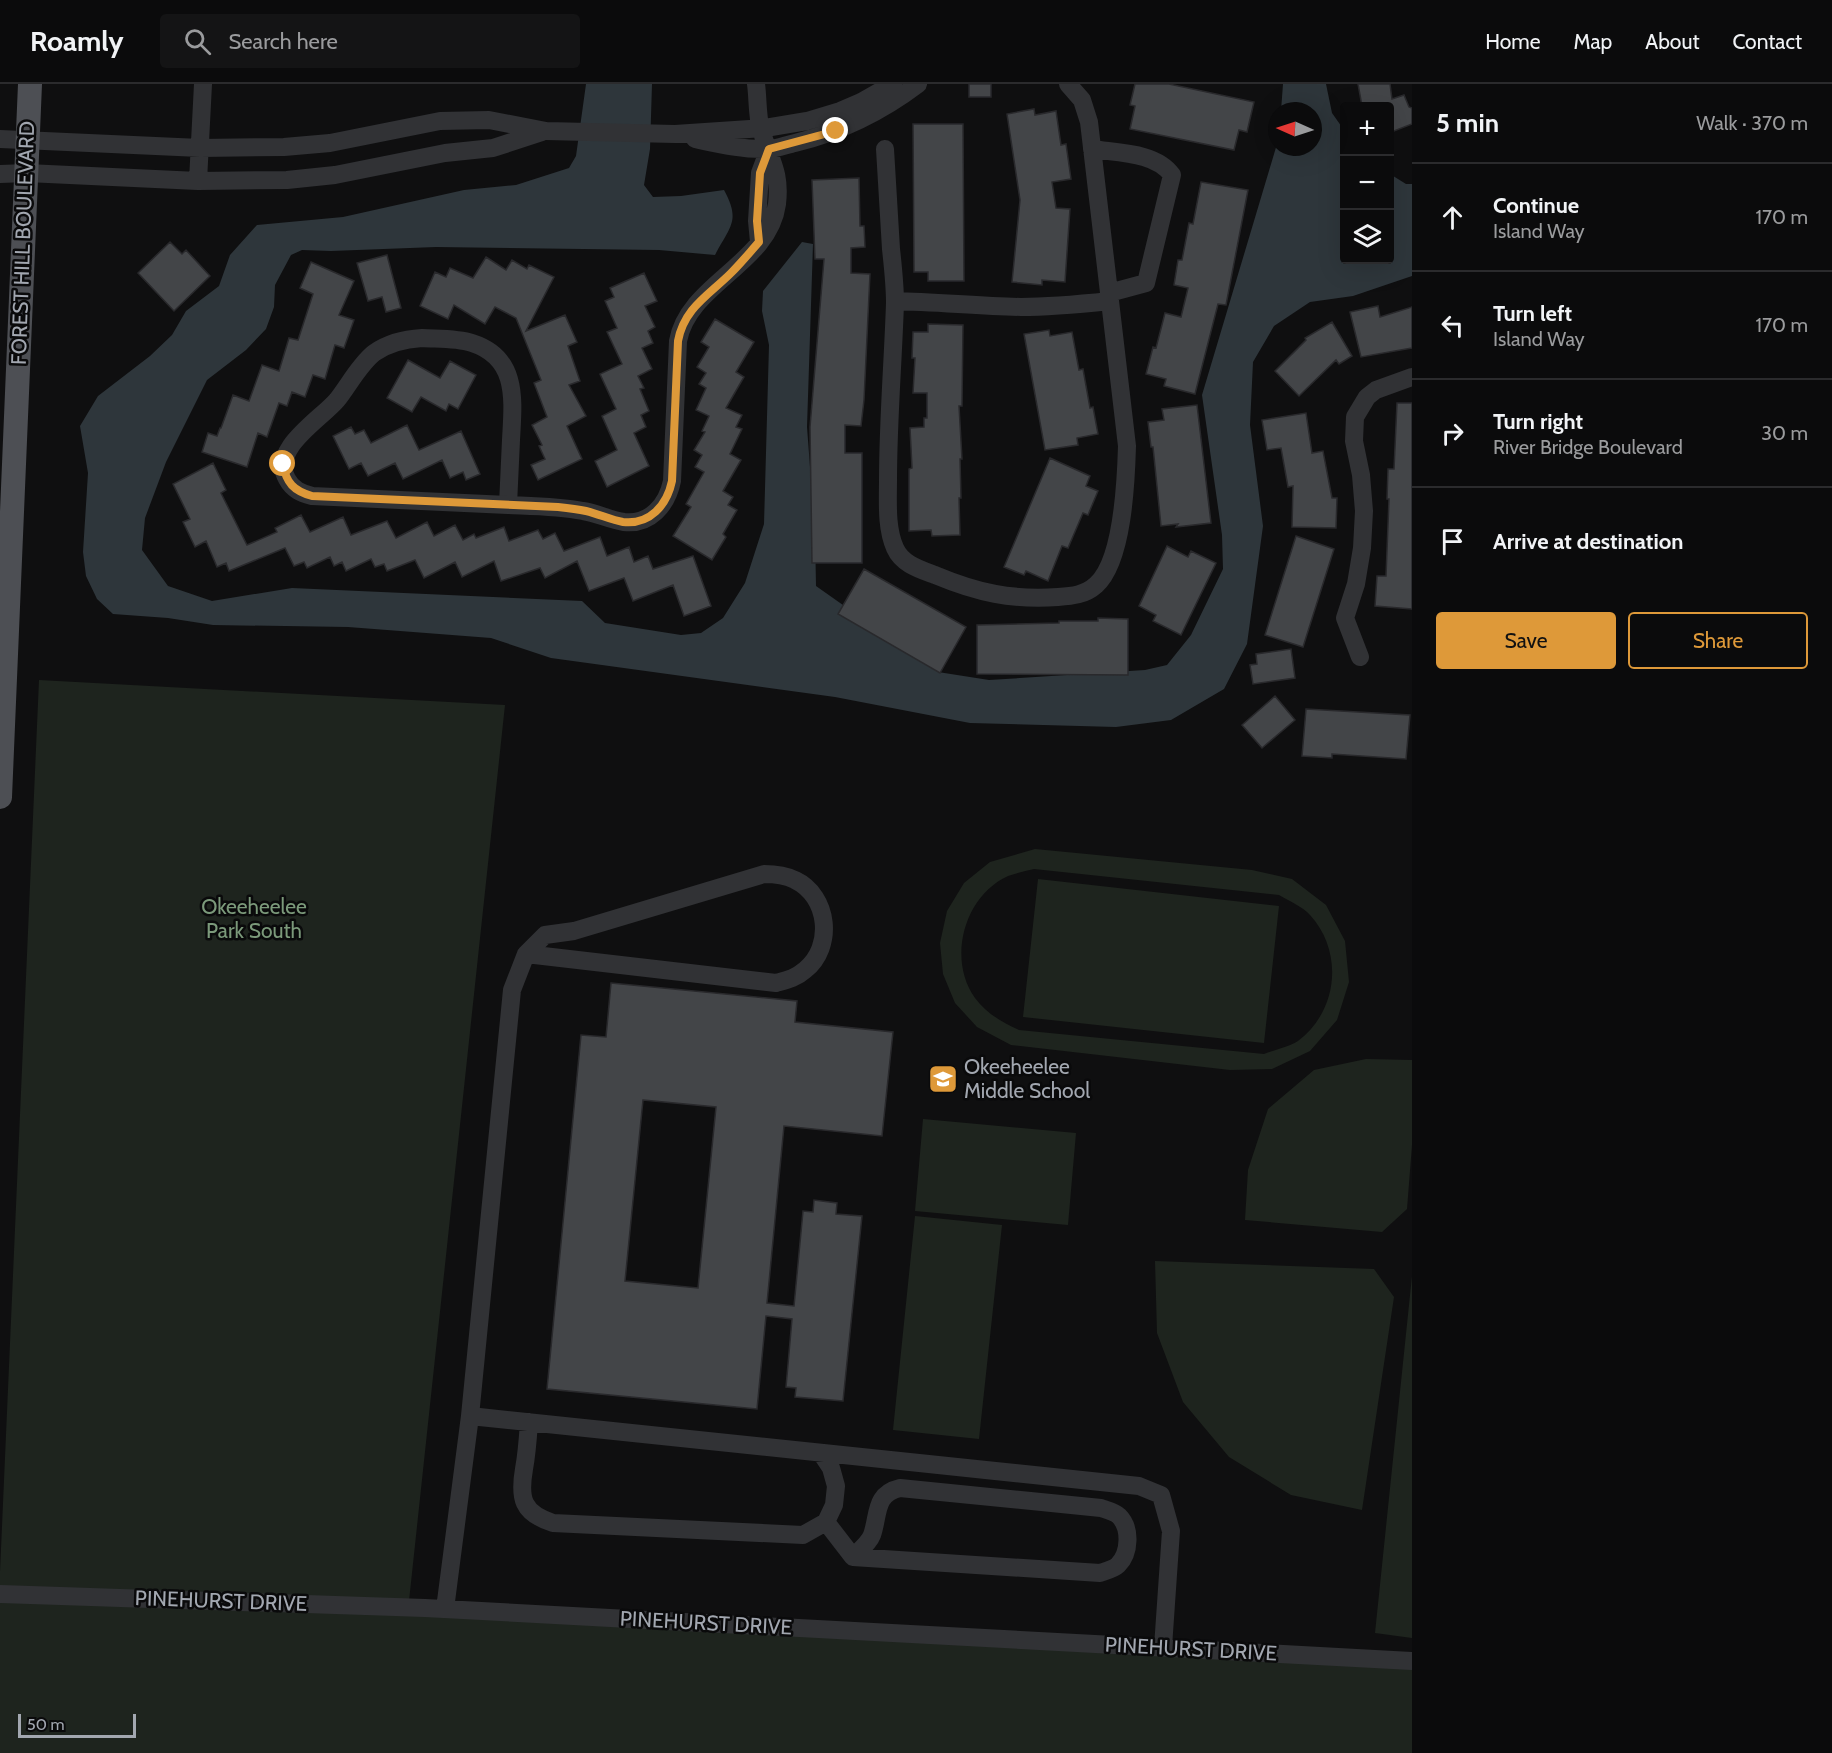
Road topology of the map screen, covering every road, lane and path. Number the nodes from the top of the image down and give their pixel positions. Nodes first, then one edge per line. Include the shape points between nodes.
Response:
1 (30, 84) edge
2 (203, 84) edge
3 (756, 84) edge
4 (893, 84) edge
5 (918, 84) edge
6 (1068, 84) edge
7 (760, 128) junction
8 (546, 131) junction
9 (675, 134) junction
10 (0, 139) edge
11 (345, 139) junction
12 (28, 140) junction
13 (149, 146) junction
14 (200, 148) junction
15 (769, 149) junction
16 (885, 149) dead end
17 (1092, 149) junction
18 (352, 172) junction
19 (27, 173) junction
20 (0, 174) edge
21 (151, 179) junction
22 (198, 181) junction
23 (1110, 297) junction
24 (895, 301) junction
25 (1412, 377) edge
26 (508, 505) junction
27 (1360, 657) dead end
28 (1, 764) edge
29 (0, 797) edge
30 (526, 954) junction
31 (470, 1416) junction
32 (529, 1422) junction
33 (821, 1453) junction
34 (826, 1522) junction
35 (853, 1557) junction
36 (0, 1594) edge
37 (444, 1609) junction
38 (1163, 1647) junction
39 (1412, 1660) edge

1 - 12 main road, FOREST HILL BOULEVARD
2 - 14 street
3 - 7 street
4 - 7 street via 840,111 807,122
5 - 15 street via 859,121
6 - 17 street via 1082,100
7 - 9 street
7 - 15 street
8 - 9 street
8 - 11 street via 489,120 440,121
8 - 18 street via 493,148 445,153
9 - 15 street via 732,147
10 - 12 street
11 - 14 street via 284,147
11 - 18 street
12 - 13 street
12 - 19 main road, FOREST HILL BOULEVARD
13 - 14 street
13 - 21 street
14 - 22 street
15 - 26 street via 760,173 759,242 690,311 680,330 672,481 659,509 644,519 622,522 558,507
16 - 24 street
17 - 23 street
17 - 23 street via 1151,159 1172,175 1146,283
18 - 22 street via 286,180
19 - 20 street
19 - 21 street
19 - 28 main road, FOREST HILL BOULEVARD
21 - 22 street
23 - 24 street via 1059,306 1021,307
23 - 24 street via 1126,446 1126,486 1114,551 1105,574 1088,591 1019,598 966,588 911,566 895,549 888,515 888,421
25 - 27 street via 1376,390 1355,417 1363,539 1356,584 1345,618
26 - 26 street via 312,496 291,486 283,464 292,443 337,400 374,353 410,339 470,342 498,358 512,387
28 - 29 main road, FOREST HILL BOULEVARD
30 - 30 street via 776,983 807,970 818,956 825,922 820,906 804,886 781,875 764,874 574,931 546,935
30 - 31 street via 512,990
31 - 32 street
31 - 37 street
32 - 33 street
32 - 34 street via 522,1492 532,1513 542,1520 803,1535
33 - 34 street via 836,1486 834,1505
33 - 38 street via 1140,1486 1161,1495 1171,1531
34 - 35 street
35 - 35 street via 1100,1573 1117,1566 1124,1557 1128,1535 1118,1515 1101,1508 900,1488 886,1493 872,1538
36 - 37 street, PINEHURST DRIVE
37 - 38 street, PINEHURST DRIVE
38 - 39 street, PINEHURST DRIVE

